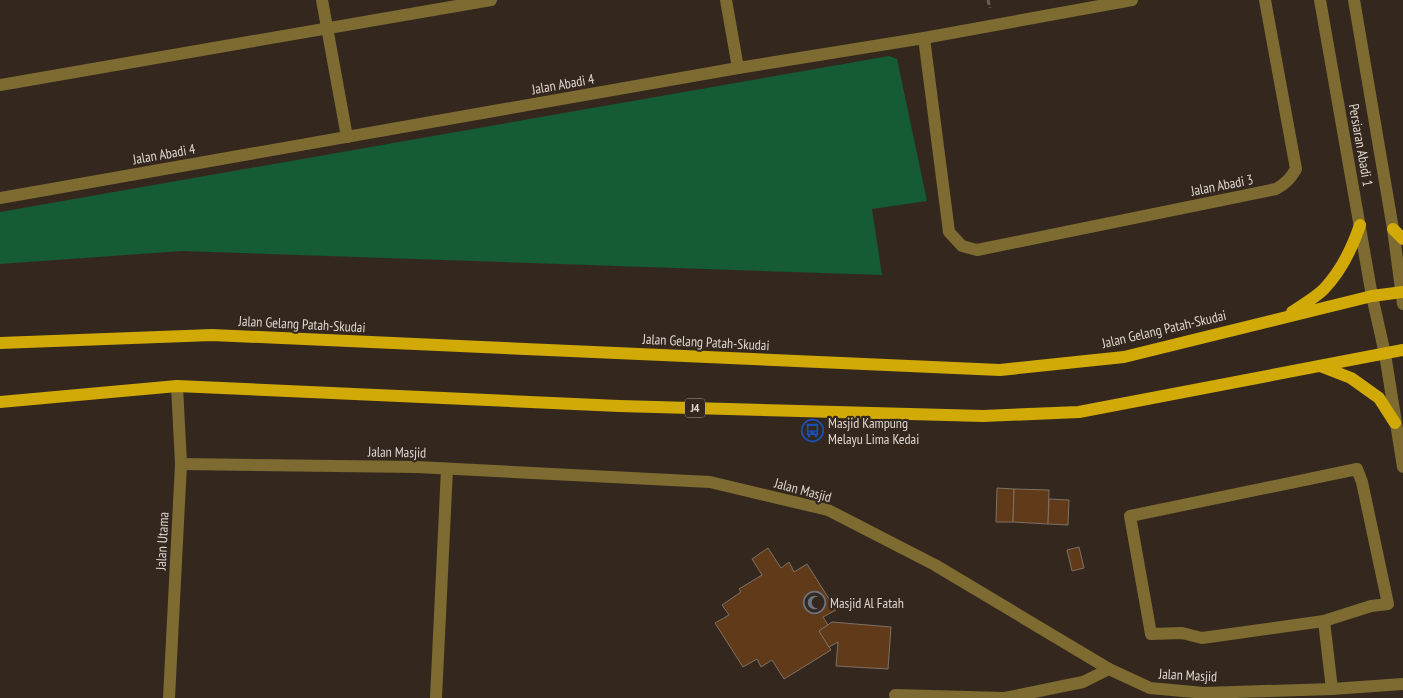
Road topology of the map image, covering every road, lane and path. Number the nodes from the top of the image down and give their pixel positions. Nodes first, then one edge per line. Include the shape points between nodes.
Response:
1 (322, 0) edge
2 (491, 0) edge
3 (726, 0) edge
4 (1132, 0) edge
5 (1266, 0) edge
6 (1320, 0) edge
7 (1354, 0) edge
8 (327, 28) junction
9 (924, 38) junction
10 (738, 68) junction
11 (0, 85) edge
12 (347, 137) junction
13 (0, 198) edge
14 (1360, 225) junction
15 (1393, 229) junction
16 (1403, 239) edge
17 (1372, 296) junction
18 (1403, 296) edge
19 (1286, 316) junction
20 (0, 343) edge
21 (1403, 350) edge
22 (1385, 354) junction
23 (1319, 366) junction
24 (177, 386) junction
25 (0, 402) edge
26 (1395, 423) junction
27 (181, 464) junction
28 (1403, 467) edge
29 (447, 469) junction
30 (1324, 621) junction
31 (1109, 669) junction
32 (1403, 684) edge
33 (1332, 689) junction
34 (895, 695) dead end
35 (170, 698) edge
36 (436, 698) edge
37 (1004, 698) edge

1 - 8 street
2 - 8 street
3 - 10 street
4 - 9 street, Jalan Abadi 4
5 - 9 street, Jalan Abadi 3 via 1296,169 1284,186 977,250 962,246 949,232
6 - 14 street, Persiaran Abadi 1
7 - 15 street, Persiaran Abadi 1
8 - 11 street
8 - 12 street
9 - 10 street, Jalan Abadi 4
10 - 12 street, Jalan Abadi 4
12 - 13 street, Jalan Abadi 4
14 - 17 street, Persiaran Abadi 1
14 - 19 main road via 1351,250 1323,291
15 - 16 main road
15 - 18 street, Persiaran Abadi 1
17 - 18 main road, Jalan Gelang Patah-Skudai
17 - 19 main road, Jalan Gelang Patah-Skudai
17 - 22 street, Persiaran Abadi 1
19 - 20 main road, Jalan Gelang Patah-Skudai via 1124,357 1000,370 212,335
21 - 22 main road, J4
22 - 23 main road, J4
22 - 26 street, Persiaran Abadi 1
23 - 24 main road, J4 via 1079,412 982,416 619,406
23 - 26 main road via 1351,378 1379,398
24 - 25 main road, J4
24 - 27 street, Jalan Utama
26 - 28 street, Persiaran Abadi 1
27 - 29 street, Jalan Masjid
27 - 35 street, Jalan Utama
29 - 31 street, Jalan Masjid via 710,482 828,510 935,565
29 - 36 street
30 - 30 street via 1388,604 1357,469 1130,516 1151,634 1182,633 1202,638
30 - 33 street
31 - 33 street, Jalan Masjid via 1150,688 1204,693
31 - 37 street via 1083,682
32 - 33 street, Jalan Masjid
34 - 37 street

